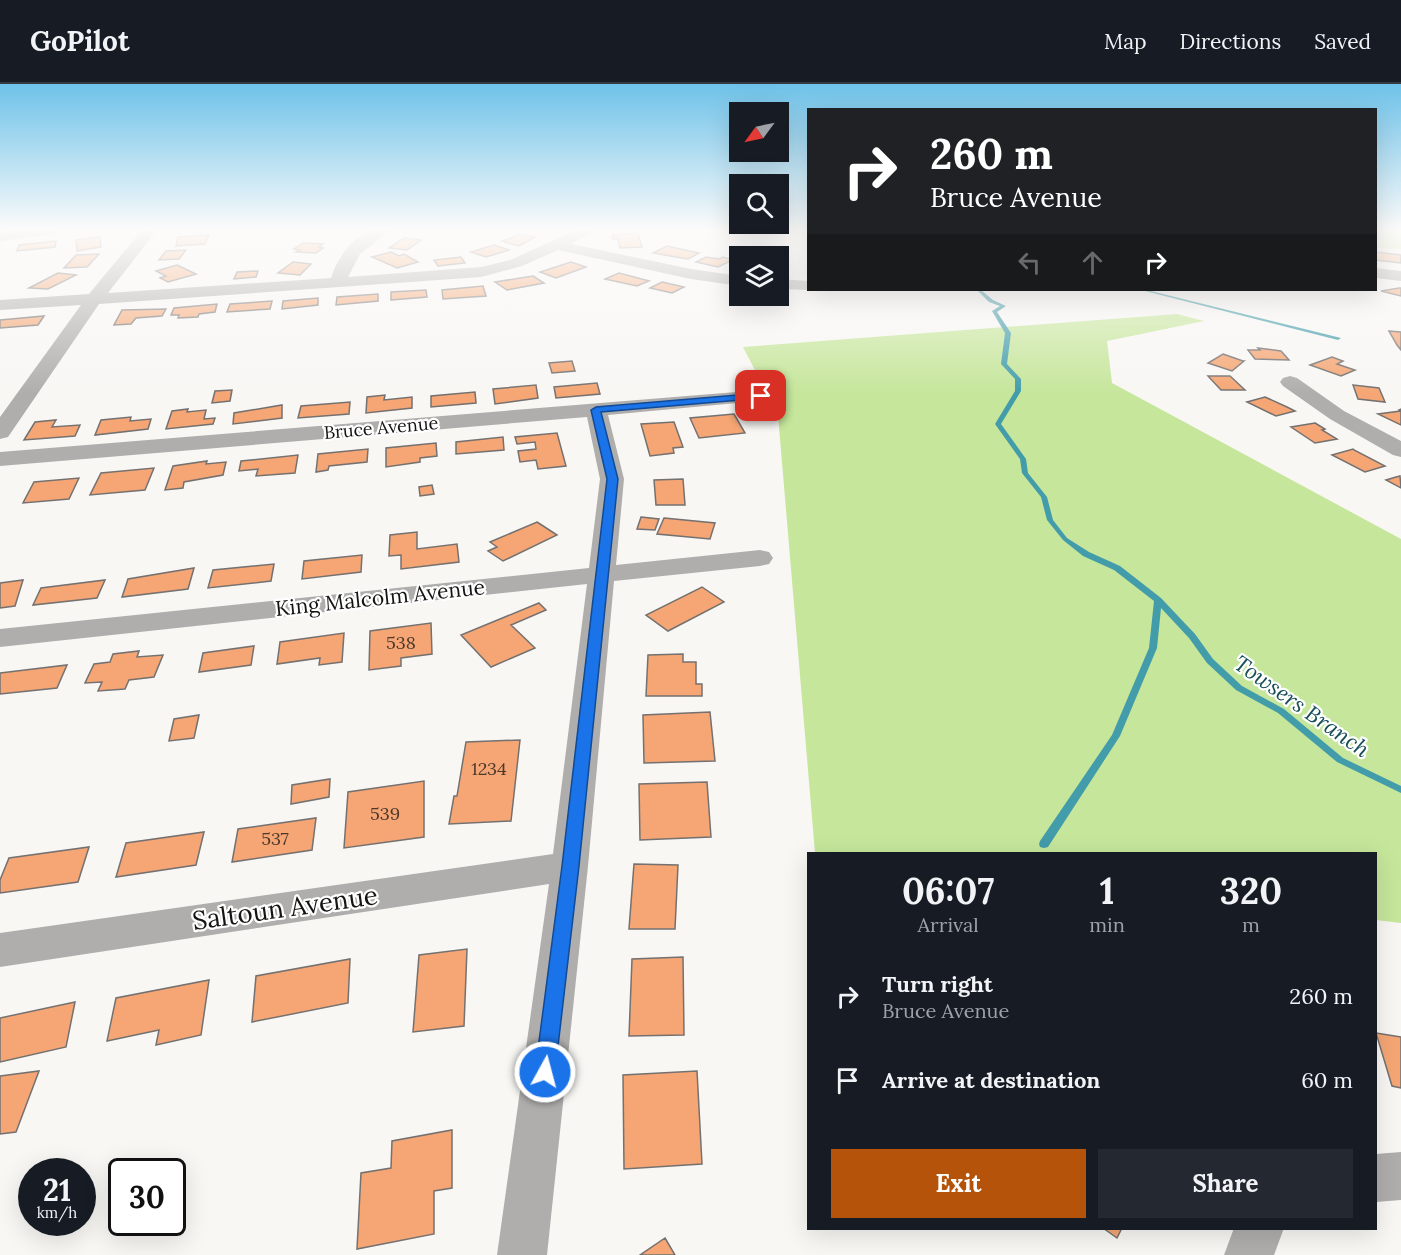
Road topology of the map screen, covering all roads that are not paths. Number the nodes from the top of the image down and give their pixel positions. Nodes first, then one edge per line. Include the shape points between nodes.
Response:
1 (106, 285) edge
2 (327, 285) edge
3 (789, 285) edge
4 (807, 286) edge
5 (94, 299) junction
6 (0, 305) edge
7 (1290, 382) dead end
8 (761, 396) dead end
9 (596, 410) junction
10 (0, 432) edge
11 (1401, 450) edge
12 (0, 459) edge
13 (760, 558) dead end
14 (602, 574) junction
15 (0, 638) edge
16 (570, 866) junction
17 (0, 950) edge
18 (1401, 1176) edge
19 (1377, 1178) edge
20 (1258, 1230) edge
21 (522, 1255) edge
22 (1249, 1255) edge

1 - 5 street
2 - 5 street
3 - 4 street
5 - 6 street
5 - 10 street
7 - 11 street via 1337,415
8 - 9 street, Bruce Avenue
9 - 12 street, Bruce Avenue
9 - 14 street via 612,479
13 - 14 street, King Malcolm Avenue
14 - 15 street, King Malcolm Avenue
14 - 16 street
16 - 17 street, Saltoun Avenue
16 - 21 street
18 - 19 street
20 - 22 street

